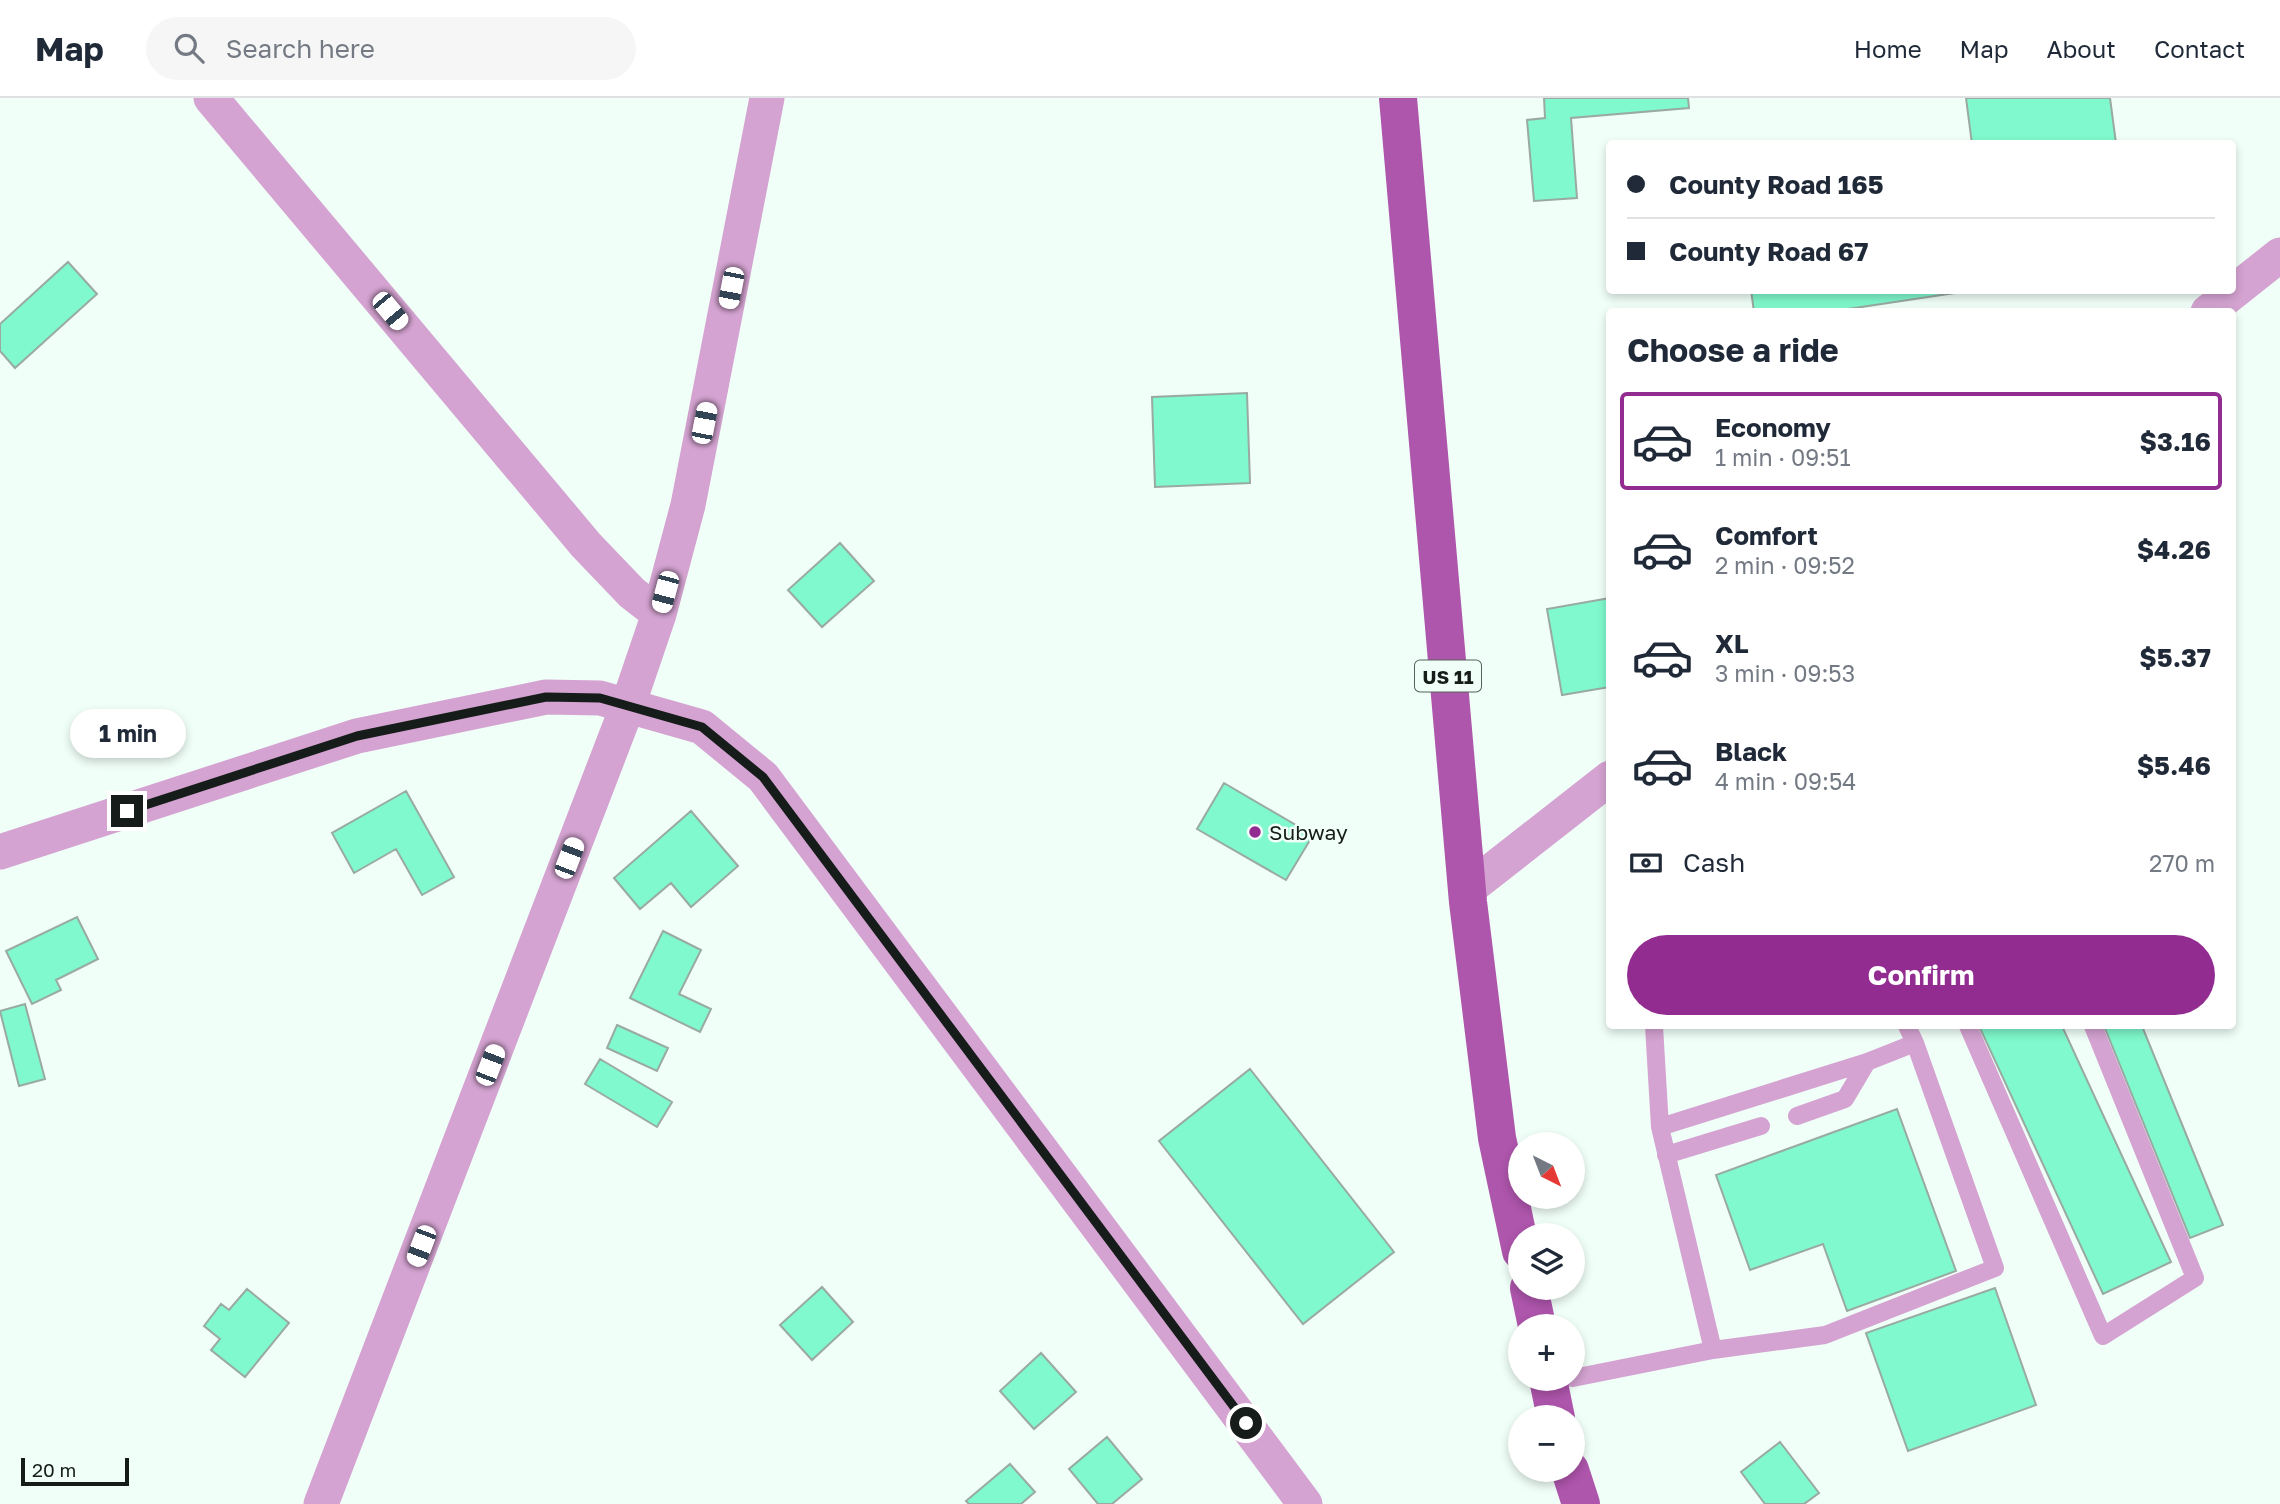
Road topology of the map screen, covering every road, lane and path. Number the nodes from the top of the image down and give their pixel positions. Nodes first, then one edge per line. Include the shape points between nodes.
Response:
1 (211, 98) edge
2 (768, 98) edge
3 (1398, 98) edge
4 (2280, 255) edge
5 (2236, 290) edge
6 (2231, 294) edge
7 (2213, 308) edge
8 (659, 614) junction
9 (628, 705) junction
10 (1606, 781) edge
11 (0, 852) edge
12 (1467, 890) junction
13 (1654, 1029) edge
14 (1908, 1029) edge
15 (1969, 1029) edge
16 (2094, 1029) edge
17 (1915, 1043) junction
18 (1867, 1062) junction
19 (1797, 1116) dead end
20 (1761, 1126) dead end
21 (1660, 1127) junction
22 (1666, 1155) junction
23 (1515, 1223) edge
24 (1713, 1350) junction
25 (1585, 1381) edge
26 (1574, 1482) edge
27 (321, 1504) edge
28 (1305, 1504) edge
29 (1581, 1504) edge

1 - 8 street via 586,545
2 - 8 street via 688,505
3 - 12 main road, US 11
4 - 5 street
6 - 7 street
8 - 9 street
9 - 11 street via 600,698 546,697 357,736
9 - 27 street
9 - 28 street via 702,727 763,777
10 - 12 street
12 - 23 main road, US 11 via 1497,1138
13 - 21 lane
14 - 17 lane
15 - 16 lane via 2103,1336 2195,1278
17 - 18 lane
17 - 24 lane via 1995,1268 1825,1335
18 - 19 lane via 1844,1099
18 - 21 lane
20 - 22 lane
21 - 22 lane
22 - 24 lane
24 - 25 lane
26 - 29 main road

